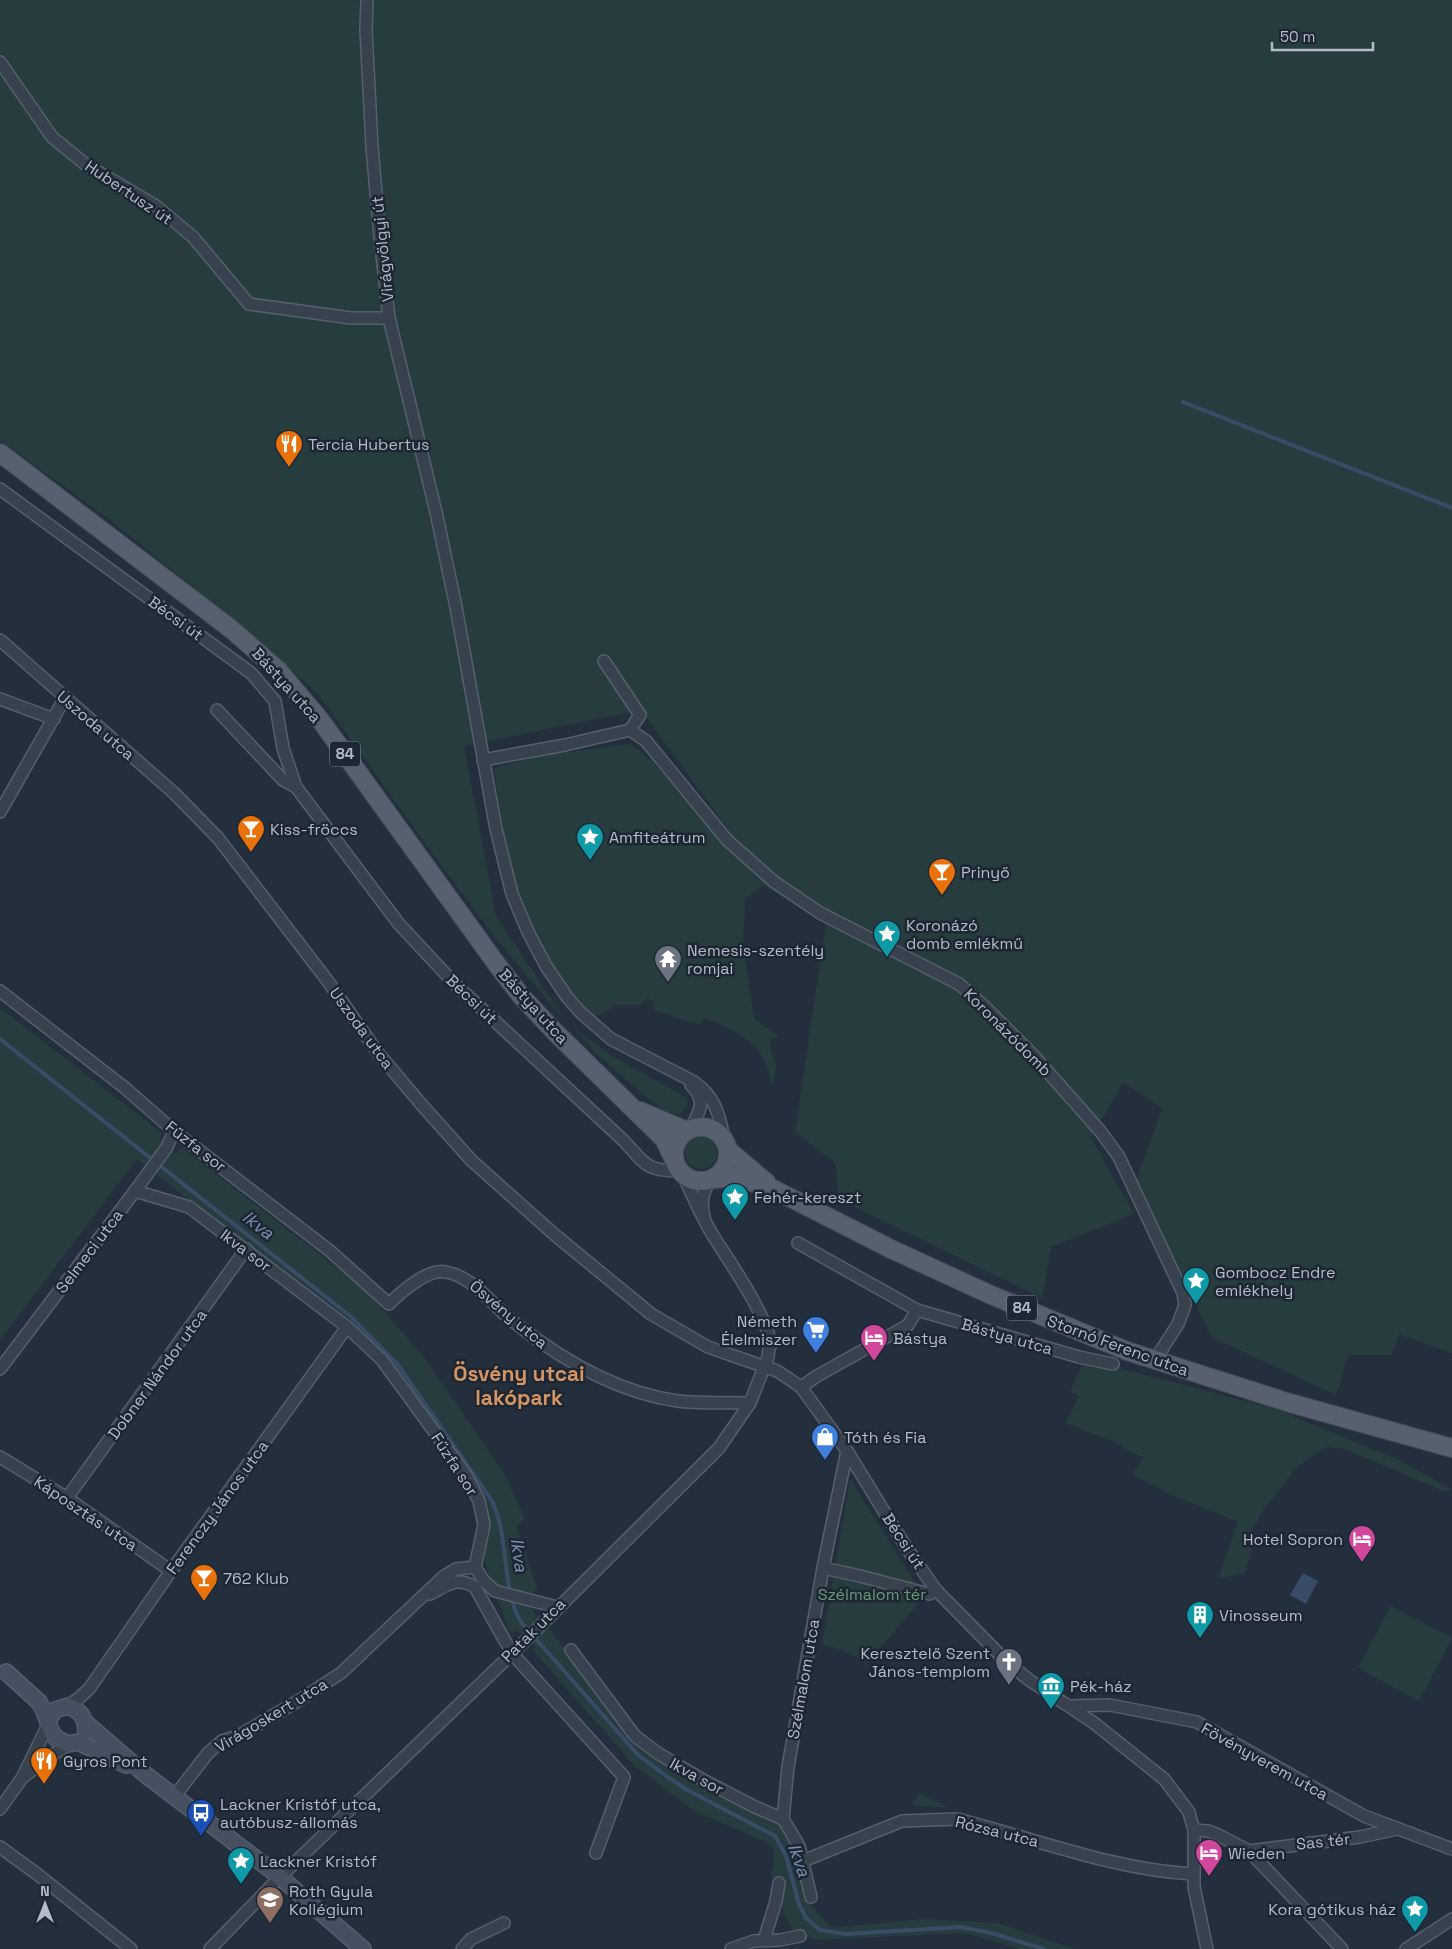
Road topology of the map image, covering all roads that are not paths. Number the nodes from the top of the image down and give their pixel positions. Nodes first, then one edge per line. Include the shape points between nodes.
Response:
1 (367, 0) edge
2 (0, 62) edge
3 (389, 318) junction
4 (0, 454) edge
5 (0, 489) edge
6 (0, 640) edge
7 (604, 661) dead end
8 (65, 698) junction
9 (0, 699) edge
10 (217, 710) dead end
11 (54, 719) junction
12 (630, 730) junction
13 (483, 760) junction
14 (296, 787) junction
15 (0, 812) edge
16 (0, 991) edge
17 (678, 1075) junction
18 (635, 1109) junction
19 (174, 1130) junction
20 (688, 1131) junction
21 (726, 1146) junction
22 (678, 1168) junction
23 (713, 1179) junction
24 (773, 1189) junction
25 (135, 1191) junction
26 (705, 1220) junction
27 (798, 1243) dead end
28 (246, 1250) junction
29 (389, 1304) joint
30 (917, 1310) junction
31 (347, 1327) junction
32 (770, 1339) junction
33 (1154, 1360) junction
34 (1113, 1364) dead end
35 (764, 1367) junction
36 (0, 1369) edge
37 (778, 1371) junction
38 (801, 1387) junction
39 (750, 1403) junction
40 (1452, 1448) edge
41 (847, 1451) junction
42 (0, 1457) edge
43 (68, 1498) junction
44 (475, 1567) junction
45 (823, 1568) junction
46 (171, 1571) junction
47 (936, 1590) junction
48 (420, 1599) junction
49 (557, 1607) junction
50 (572, 1650) dead end
51 (512, 1652) junction
52 (3, 1670) edge
53 (89, 1689) junction
54 (1101, 1705) junction
55 (65, 1706) junction
56 (1069, 1706) junction
57 (84, 1720) junction
58 (48, 1723) junction
59 (1094, 1723) junction
60 (73, 1743) junction
61 (146, 1774) junction
62 (22, 1778) junction
63 (174, 1797) junction
64 (0, 1809) edge
65 (1364, 1816) junction
66 (783, 1818) junction
67 (1397, 1829) junction
68 (1194, 1830) junction
69 (1360, 1837) junction
70 (0, 1847) edge
71 (1452, 1849) edge
72 (1249, 1851) junction
73 (596, 1853) dead end
74 (803, 1861) junction
75 (1193, 1874) junction
76 (280, 1877) junction
77 (779, 1883) dead end
78 (811, 1897) dead end
79 (1452, 1919) edge
80 (504, 1923) dead end
81 (800, 1936) dead end
82 (764, 1940) junction
83 (130, 1949) edge
84 (210, 1949) edge
85 (363, 1949) edge
86 (462, 1949) edge
87 (731, 1949) edge
88 (1207, 1949) edge
89 (1342, 1949) edge
90 (1406, 1949) edge

1 - 3 street, Virágvölgyi út via 372,147
2 - 3 street, Hubertusz út via 52,137 85,164 156,206 193,237 249,304 351,318
3 - 13 street, Virágvölgyi út via 456,607
4 - 18 main road, Bástya utca / 84 via 231,629 278,670 321,722 522,997
5 - 14 street, Bécsi út via 251,672 275,700 283,748
6 - 8 street, Uszoda utca
7 - 12 street via 640,715
8 - 11 street
8 - 35 street, Uszoda utca via 174,793 218,838 327,980 378,1053 471,1160 554,1235 651,1314 708,1346
9 - 11 street
10 - 14 street, Bécsi út via 283,780
11 - 15 street
12 - 13 street
12 - 33 street, Koronázódomb via 646,741 727,840 773,881 820,913 959,984 1032,1054 1086,1115 1125,1168 1183,1293 1185,1306 1178,1324
13 - 17 street, Virágvölgyi út via 512,894 546,966 567,997 611,1039
14 - 22 street, Bécsi út via 399,924 455,984 648,1167 656,1170
16 - 19 street, Fűzfa sor
17 - 20 street via 698,1092 702,1101
17 - 21 street via 706,1090 713,1101
18 - 20 main road, Bástya utca / 84
18 - 22 main road, Bástya utca / 84 via 664,1139
19 - 25 street, Selmeci utca
19 - 29 street, Fűzfa sor via 330,1251
20 - 21 main road, 84 via 700,1127 710,1129 719,1134
20 - 22 main road via 676,1144
21 - 23 main road via 724,1169
21 - 24 main road, Stornó Ferenc utca / 84
22 - 23 main road, 84 via 696,1181
22 - 26 street
23 - 24 main road, Stornó Ferenc utca / 84 via 735,1177
23 - 26 street via 706,1185 703,1195
24 - 33 main road, Stornó Ferenc utca / 84 via 983,1292
25 - 28 street, Ikva sor via 189,1208
25 - 36 street, Selmeci utca
26 - 32 street via 753,1302
27 - 30 street, Bástya utca
28 - 31 street, Ikva sor
28 - 43 street, Dobner Nándor utca
29 - 39 street, Ösvény utca via 401,1292 438,1270 448,1272 466,1279 550,1349 628,1389 680,1401
30 - 34 street, Bástya utca
30 - 38 street via 908,1325
31 - 44 street, Fűzfa sor via 382,1360 466,1475 479,1501 484,1525
31 - 46 street, Ferenczy János utca
32 - 35 street
32 - 37 street
33 - 40 main road, Stornó Ferenc utca / 84
35 - 37 street, Bécsi út
35 - 39 street, Patak utca
37 - 38 street, Bécsi út
38 - 41 street, Bécsi út
39 - 49 street, Patak utca via 718,1448
41 - 45 street, Szélmalom utca
41 - 47 street, Bécsi út
42 - 43 street, Káposztás utca
43 - 46 street, Káposztás utca
44 - 48 street, Virágoskert utca via 456,1569
44 - 49 street via 495,1591
45 - 47 street via 929,1594
45 - 66 street, Szélmalom utca via 788,1767
46 - 53 street, Ferenczy János utca
47 - 56 street, Bécsi út via 1007,1662
48 - 51 street, Virágoskert utca via 456,1581 467,1582 475,1587
48 - 63 street, Virágoskert utca via 341,1673 238,1736 222,1741 208,1753
49 - 51 street, Patak utca
50 - 66 street, Ikva sor via 635,1736 703,1780 755,1808
51 - 73 street via 624,1777
51 - 76 street, Patak utca
52 - 55 street
52 - 58 street via 39,1702
53 - 55 street, Ferenczy János utca
53 - 57 street, Ferenczy János utca via 83,1703
54 - 56 street, Fövényverem utca
54 - 59 street via 1090,1711
54 - 65 street, Fövényverem utca via 1197,1722
55 - 57 street via 79,1710
55 - 58 street via 55,1710
56 - 59 street, Bécsi út
57 - 60 street via 86,1731
57 - 61 street
58 - 60 street via 56,1738
58 - 62 street
59 - 68 street, Bécsi út via 1164,1779 1187,1810
60 - 61 street
60 - 62 street
61 - 63 street
62 - 64 street
63 - 76 street
65 - 67 street, Fövényverem utca
65 - 69 street via 1370,1829
66 - 74 street via 799,1846
67 - 69 street, Sas tér
67 - 71 street, Fövényverem utca
68 - 72 street via 1216,1834
68 - 75 street
69 - 72 street, Sas tér
70 - 83 street
72 - 89 street
74 - 75 street, Rózsa utca via 902,1822 957,1818 1136,1866
74 - 78 street
75 - 88 street
76 - 84 street, Patak utca
76 - 85 street
77 - 82 street
79 - 90 street
80 - 86 street via 472,1939
81 - 82 street
82 - 87 street

